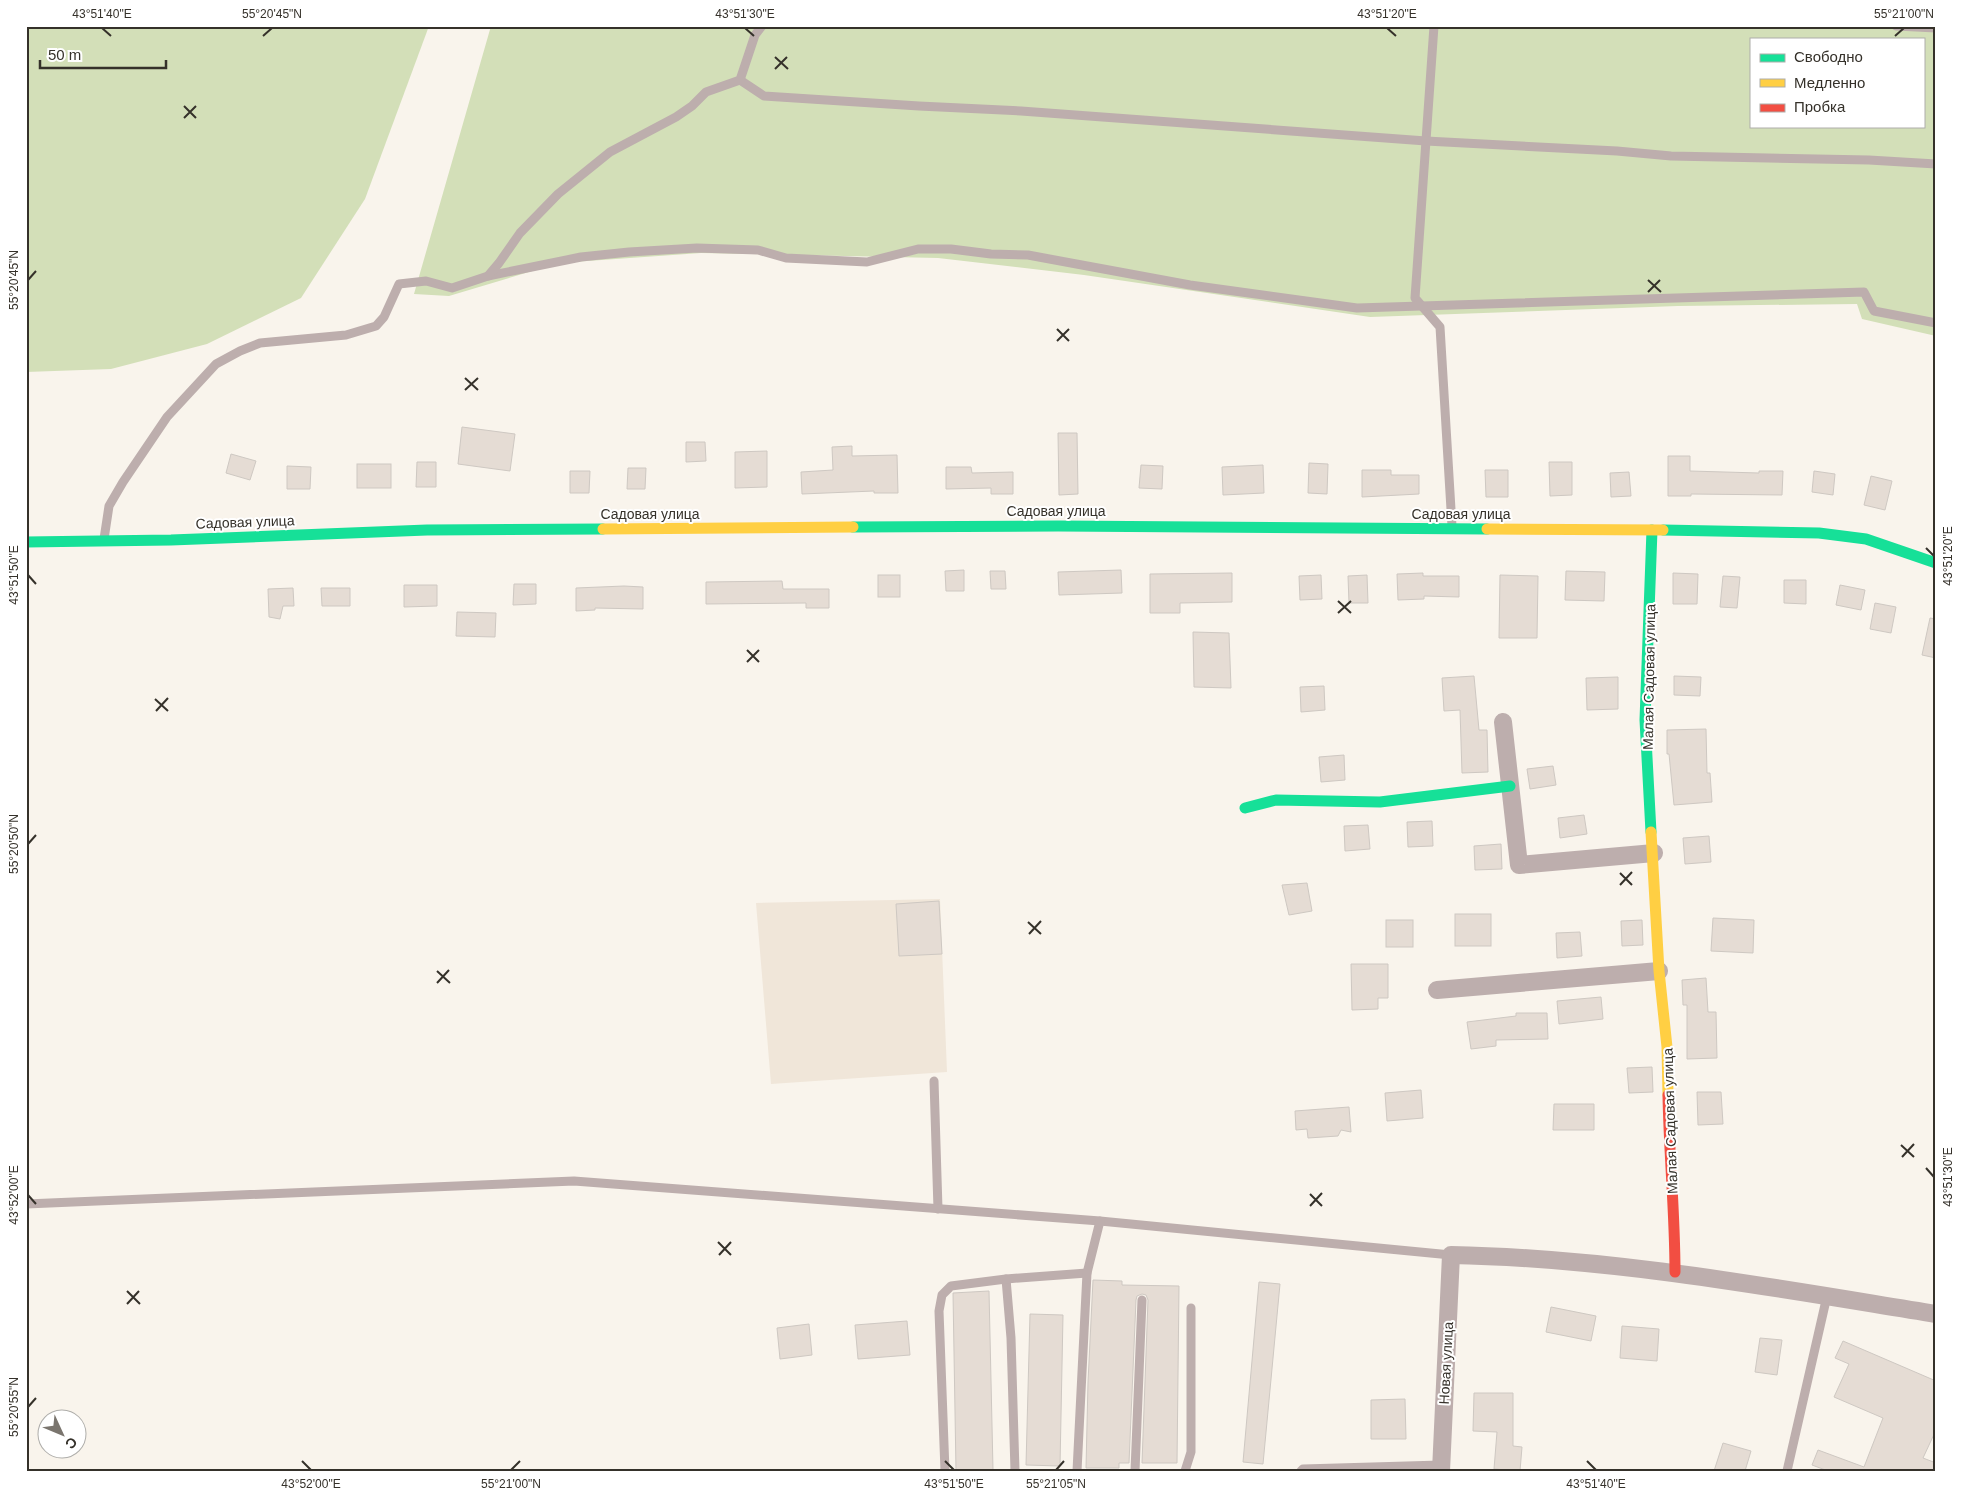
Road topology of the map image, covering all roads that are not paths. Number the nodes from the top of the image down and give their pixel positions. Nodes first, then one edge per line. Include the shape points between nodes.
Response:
1 (762, 26) edge
2 (1434, 26) edge
3 (1896, 26) edge
4 (1936, 28) edge
5 (740, 80) junction
6 (1426, 142) junction
7 (1936, 164) edge
8 (488, 276) junction
9 (1423, 307) junction
10 (1936, 323) edge
11 (1452, 529) junction
12 (1652, 530) junction
13 (104, 541) junction
14 (26, 542) edge
15 (1936, 563) edge
16 (1503, 722) dead end
17 (1510, 786) junction
18 (1245, 808) dead end
19 (1654, 854) junction
20 (1659, 971) junction
21 (1437, 990) dead end
22 (934, 1080) dead end
23 (26, 1204) edge
24 (938, 1209) junction
25 (1100, 1221) junction
26 (1451, 1255) junction
27 (1675, 1272) junction
28 (1087, 1273) junction
29 (1006, 1278) junction
30 (1827, 1296) junction
31 (1142, 1300) dead end
32 (1191, 1308) dead end
33 (1936, 1314) edge
34 (1441, 1468) edge
35 (945, 1471) edge
36 (1015, 1471) edge
37 (1077, 1471) edge
38 (1135, 1471) edge
39 (1185, 1471) edge
40 (1301, 1471) edge
41 (1787, 1471) edge

1 - 5 lane via 755,35
2 - 6 lane
3 - 4 lane
5 - 6 lane via 764,96 1021,110
5 - 8 lane via 706,92 676,117 610,152 558,194 520,233
6 - 7 lane via 1617,150 1671,156
6 - 9 lane via 1416,298
8 - 9 lane via 581,257 697,248 758,250 786,258 867,262 918,249 950,249 1028,255 1190,285 1357,308
8 - 13 lane via 452,288 426,281 399,284 384,317 376,326 346,336 260,344 216,364 167,417 123,482 109,506
9 - 10 lane via 1864,292 1874,311
9 - 11 lane via 1440,328
11 - 12 main road, Садовая улица
11 - 13 main road, Садовая улица via 1058,526 436,530
12 - 15 main road, Садовая улица via 1819,533 1866,539
12 - 19 main road, Малая Садовая улица via 1646,720
13 - 14 main road, Садовая улица
16 - 17 street
17 - 18 main road via 1380,802 1276,800
17 - 19 street via 1519,865
19 - 20 main road, Малая Садовая улица
20 - 21 street
20 - 27 main road, Малая Садовая улица via 1667,1047
22 - 24 lane
23 - 24 lane via 574,1181
24 - 25 lane
25 - 26 lane
25 - 28 lane
26 - 27 street via 1499,1256
26 - 34 street, Новая улица
27 - 30 street
28 - 29 lane
28 - 37 lane
29 - 35 lane via 951,1286 942,1295 939,1311
29 - 36 lane
30 - 33 street
30 - 41 lane
31 - 38 lane
32 - 39 lane via 1191,1452
34 - 40 lane

